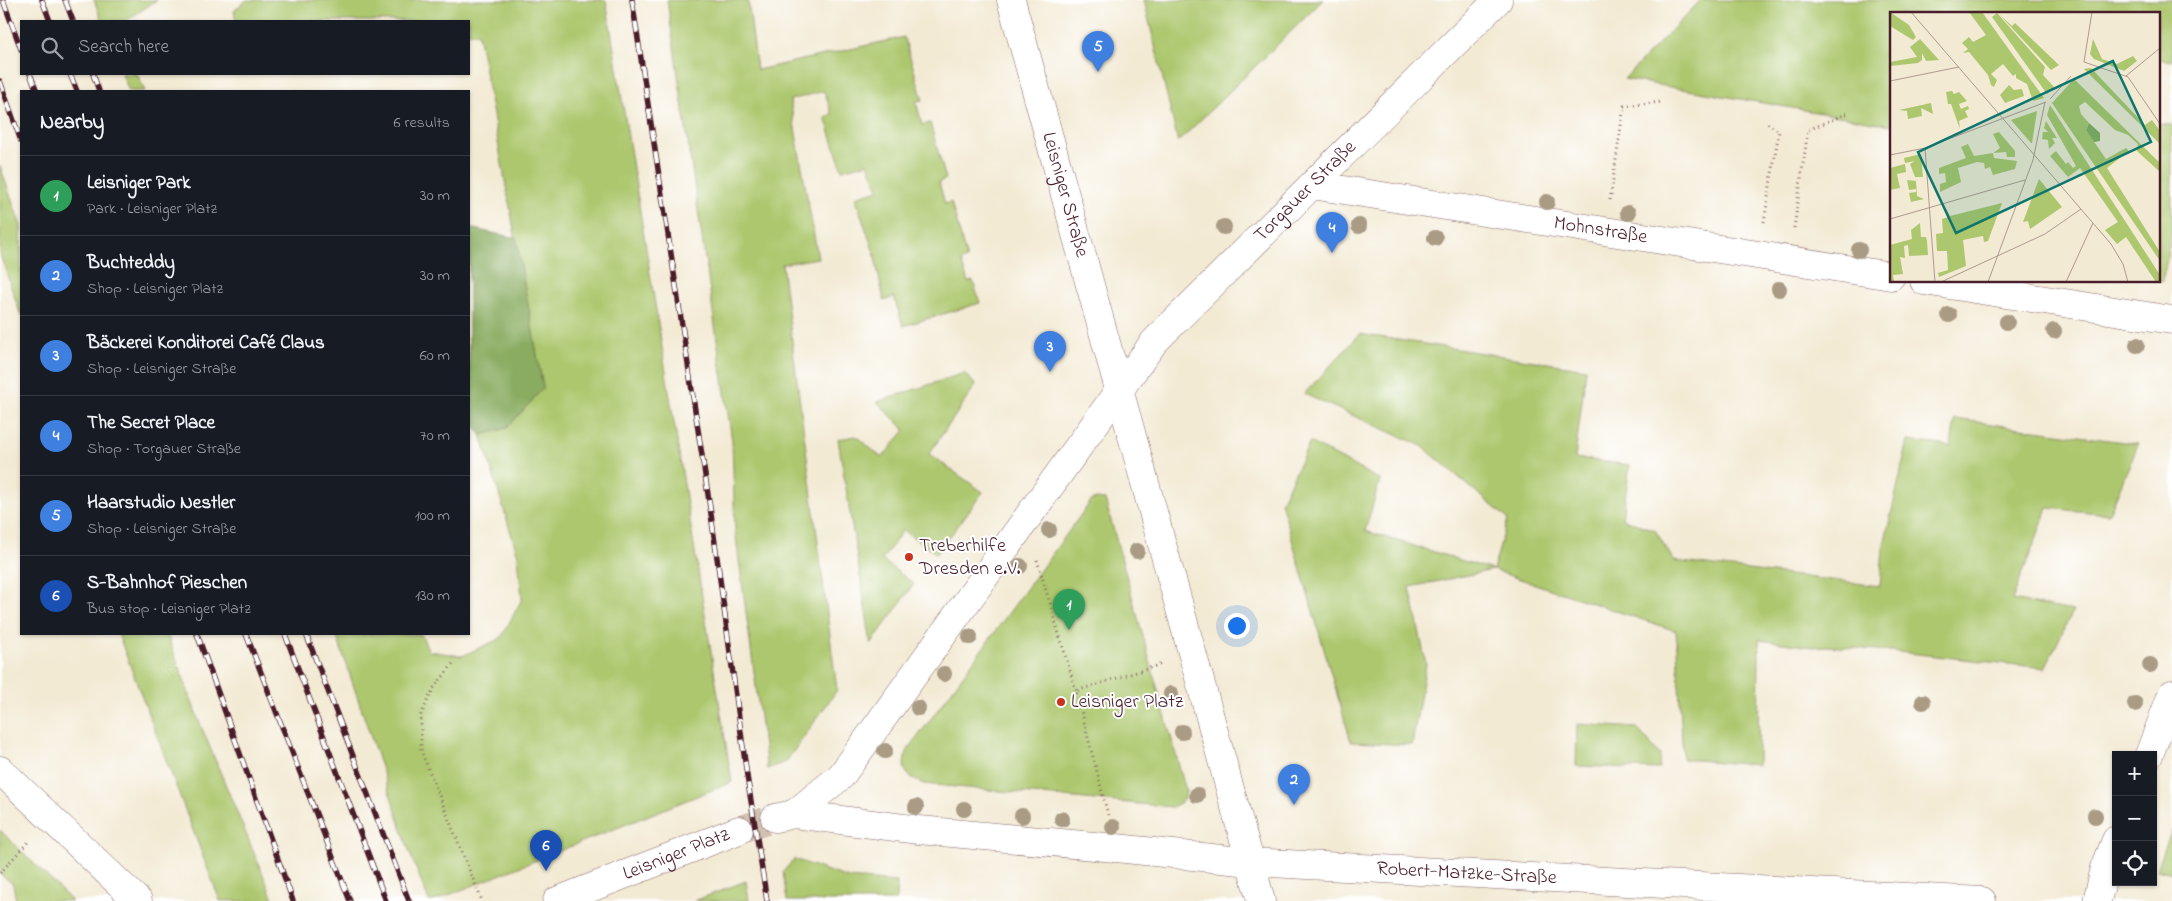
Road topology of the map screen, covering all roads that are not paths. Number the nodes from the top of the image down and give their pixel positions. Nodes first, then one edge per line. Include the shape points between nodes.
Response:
1 (1011, 0) edge
2 (1498, 0) edge
3 (1312, 185) junction
4 (1890, 276) edge
5 (1930, 282) edge
6 (2172, 320) edge
7 (1120, 390) junction
8 (2172, 694) edge
9 (2151, 751) edge
10 (0, 770) edge
11 (739, 830) tunnel mouth
12 (2116, 841) edge
13 (1250, 862) junction
14 (605, 892) edge
15 (138, 901) edge
16 (557, 901) edge
17 (1261, 901) edge
18 (1982, 901) edge
19 (2097, 901) edge

1 - 7 street, Leisniger Straße
2 - 3 street, Torgauer Straße
3 - 4 street, Mohnstraße
3 - 7 street, Torgauer Straße via 1154,342
5 - 6 street
7 - 13 street
7 - 13 street via 841,776 784,816
8 - 9 street
10 - 15 street
11 - 14 street, Leisniger Platz
12 - 19 street
13 - 17 street
13 - 18 street, Robert-Matzke-Straße
14 - 16 street, Leisniger Platz

